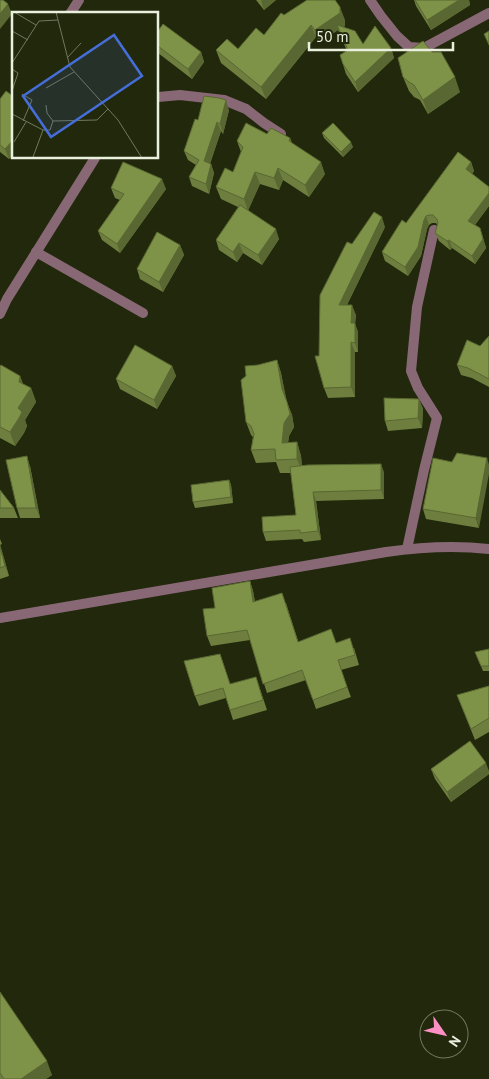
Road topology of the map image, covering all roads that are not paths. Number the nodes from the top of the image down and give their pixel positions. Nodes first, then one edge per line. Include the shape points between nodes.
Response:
1 (79, 0) edge
2 (370, 0) edge
3 (71, 12) edge
4 (489, 13) edge
5 (159, 97) edge
6 (290, 140) edge
7 (94, 159) edge
8 (434, 230) edge
9 (36, 252) junction
10 (143, 312) dead end
11 (0, 314) edge
12 (407, 549) junction
13 (489, 549) edge
14 (0, 618) edge

1 - 3 street
2 - 4 street via 409,47 424,48
5 - 6 street via 180,95 224,100 246,109
7 - 9 street
8 - 12 street via 417,306 411,371 438,418
9 - 10 street
9 - 11 street
12 - 13 street via 467,546
12 - 14 street

